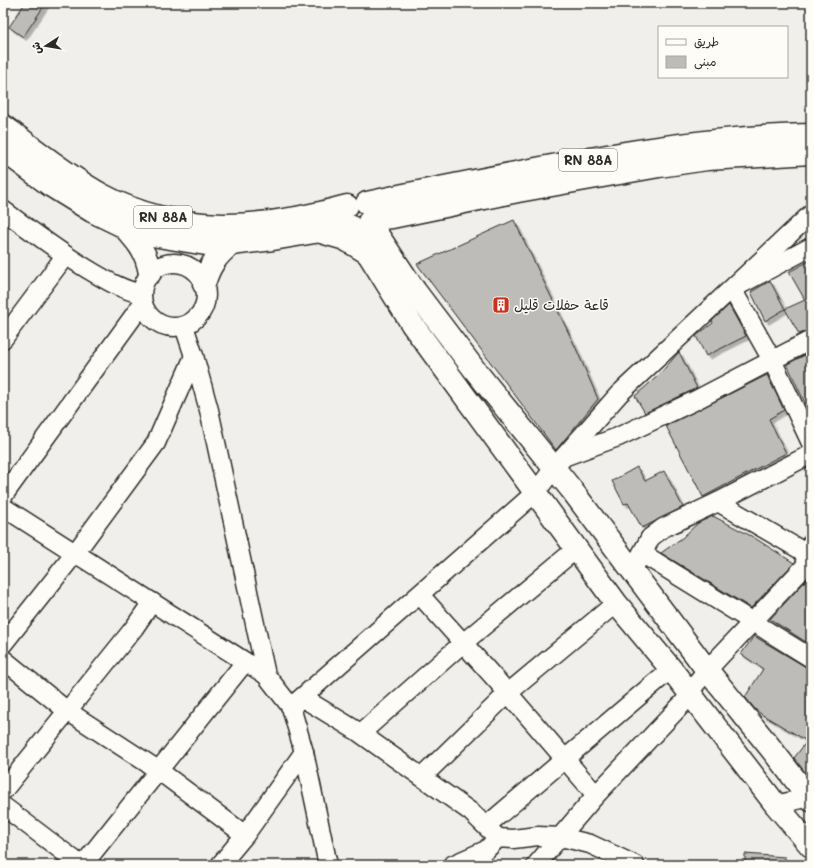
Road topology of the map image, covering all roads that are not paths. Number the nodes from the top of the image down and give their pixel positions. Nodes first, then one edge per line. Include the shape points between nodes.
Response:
1 (3, 126) edge
2 (811, 135) edge
3 (3, 150) edge
4 (811, 153) edge
5 (3, 210) edge
6 (811, 214) edge
7 (359, 217) junction
8 (123, 226) junction
9 (320, 232) junction
10 (230, 244) junction
11 (811, 248) edge
12 (368, 252) junction
13 (65, 256) junction
14 (150, 273) junction
15 (204, 284) junction
16 (732, 289) junction
17 (142, 298) junction
18 (184, 326) junction
19 (3, 339) edge
20 (811, 340) edge
21 (194, 356) junction
22 (772, 360) junction
23 (811, 443) edge
24 (811, 454) edge
25 (559, 462) junction
26 (536, 492) junction
27 (3, 496) edge
28 (718, 502) junction
29 (3, 507) edge
30 (650, 538) junction
31 (576, 549) junction
32 (808, 551) edge
33 (76, 552) junction
34 (632, 571) junction
35 (420, 595) junction
36 (152, 602) junction
37 (616, 603) junction
38 (752, 622) junction
39 (463, 643) junction
40 (3, 644) edge
41 (811, 658) edge
42 (3, 659) edge
43 (245, 662) junction
44 (671, 669) junction
45 (707, 670) junction
46 (266, 675) junction
47 (689, 692) junction
48 (508, 693) junction
49 (297, 703) junction
50 (66, 710) junction
51 (361, 733) junction
52 (304, 752) junction
53 (565, 760) junction
54 (158, 770) junction
55 (422, 777) junction
56 (3, 791) edge
57 (596, 795) junction
58 (810, 797) edge
59 (776, 805) junction
60 (3, 806) edge
61 (492, 832) junction
62 (245, 835) junction
63 (561, 837) junction
64 (811, 846) edge
65 (82, 865) edge
66 (220, 865) edge
67 (328, 865) edge
68 (452, 865) edge
69 (536, 865) edge
70 (635, 865) edge

1 - 7 main road, RN 88A via 107,197 140,211 190,224 266,223 309,216
2 - 7 main road, RN 88A via 744,138 655,148 420,192
3 - 8 main road via 55,188 92,211
4 - 7 main road via 707,159 518,191 392,217
5 - 13 street
6 - 16 street
7 - 9 main road
7 - 12 main road
7 - 25 main road via 469,363
8 - 10 main road via 176,240
8 - 14 main road via 144,252
9 - 10 main road
9 - 12 main road via 345,239
10 - 15 main road via 213,261
11 - 16 street
12 - 26 main road via 412,324
13 - 17 street via 115,286
13 - 19 street
14 - 15 street via 169,263 180,264 198,274
14 - 17 street via 143,286
15 - 18 street via 205,304 200,314
16 - 22 street
16 - 25 street via 619,394
17 - 18 street via 147,312 154,320 163,326
17 - 27 street
18 - 21 street
20 - 22 street
21 - 33 street via 156,443
21 - 46 street via 209,410
22 - 23 street
22 - 25 street via 618,438
24 - 28 street
25 - 26 street
25 - 34 main road via 571,489
26 - 31 main road
26 - 35 street
28 - 30 street via 663,528
28 - 32 street
29 - 33 street
30 - 34 street
30 - 38 street via 643,554
31 - 37 main road
31 - 39 street
32 - 38 street via 808,563
33 - 36 street
33 - 40 street
34 - 45 main road
35 - 39 street
35 - 49 street
36 - 43 street
36 - 50 street via 134,628
37 - 44 main road
37 - 48 street
38 - 41 street
38 - 45 street
39 - 48 street
39 - 51 street
42 - 50 street
43 - 46 street
43 - 54 street
44 - 47 main road
44 - 53 street
45 - 47 street
45 - 58 main road
46 - 49 street
47 - 57 street via 686,700
47 - 59 main road
48 - 53 street
48 - 55 street
49 - 51 street
49 - 52 street
50 - 54 street
50 - 56 street
51 - 55 street
52 - 62 street
52 - 67 street
53 - 57 street
53 - 61 street
54 - 62 street
54 - 65 street
55 - 61 street via 471,812
57 - 63 street
58 - 59 street
59 - 64 main road
60 - 65 street
61 - 63 street via 513,840 538,836
61 - 68 street via 486,850
62 - 66 street
63 - 69 street
63 - 70 street via 590,844

